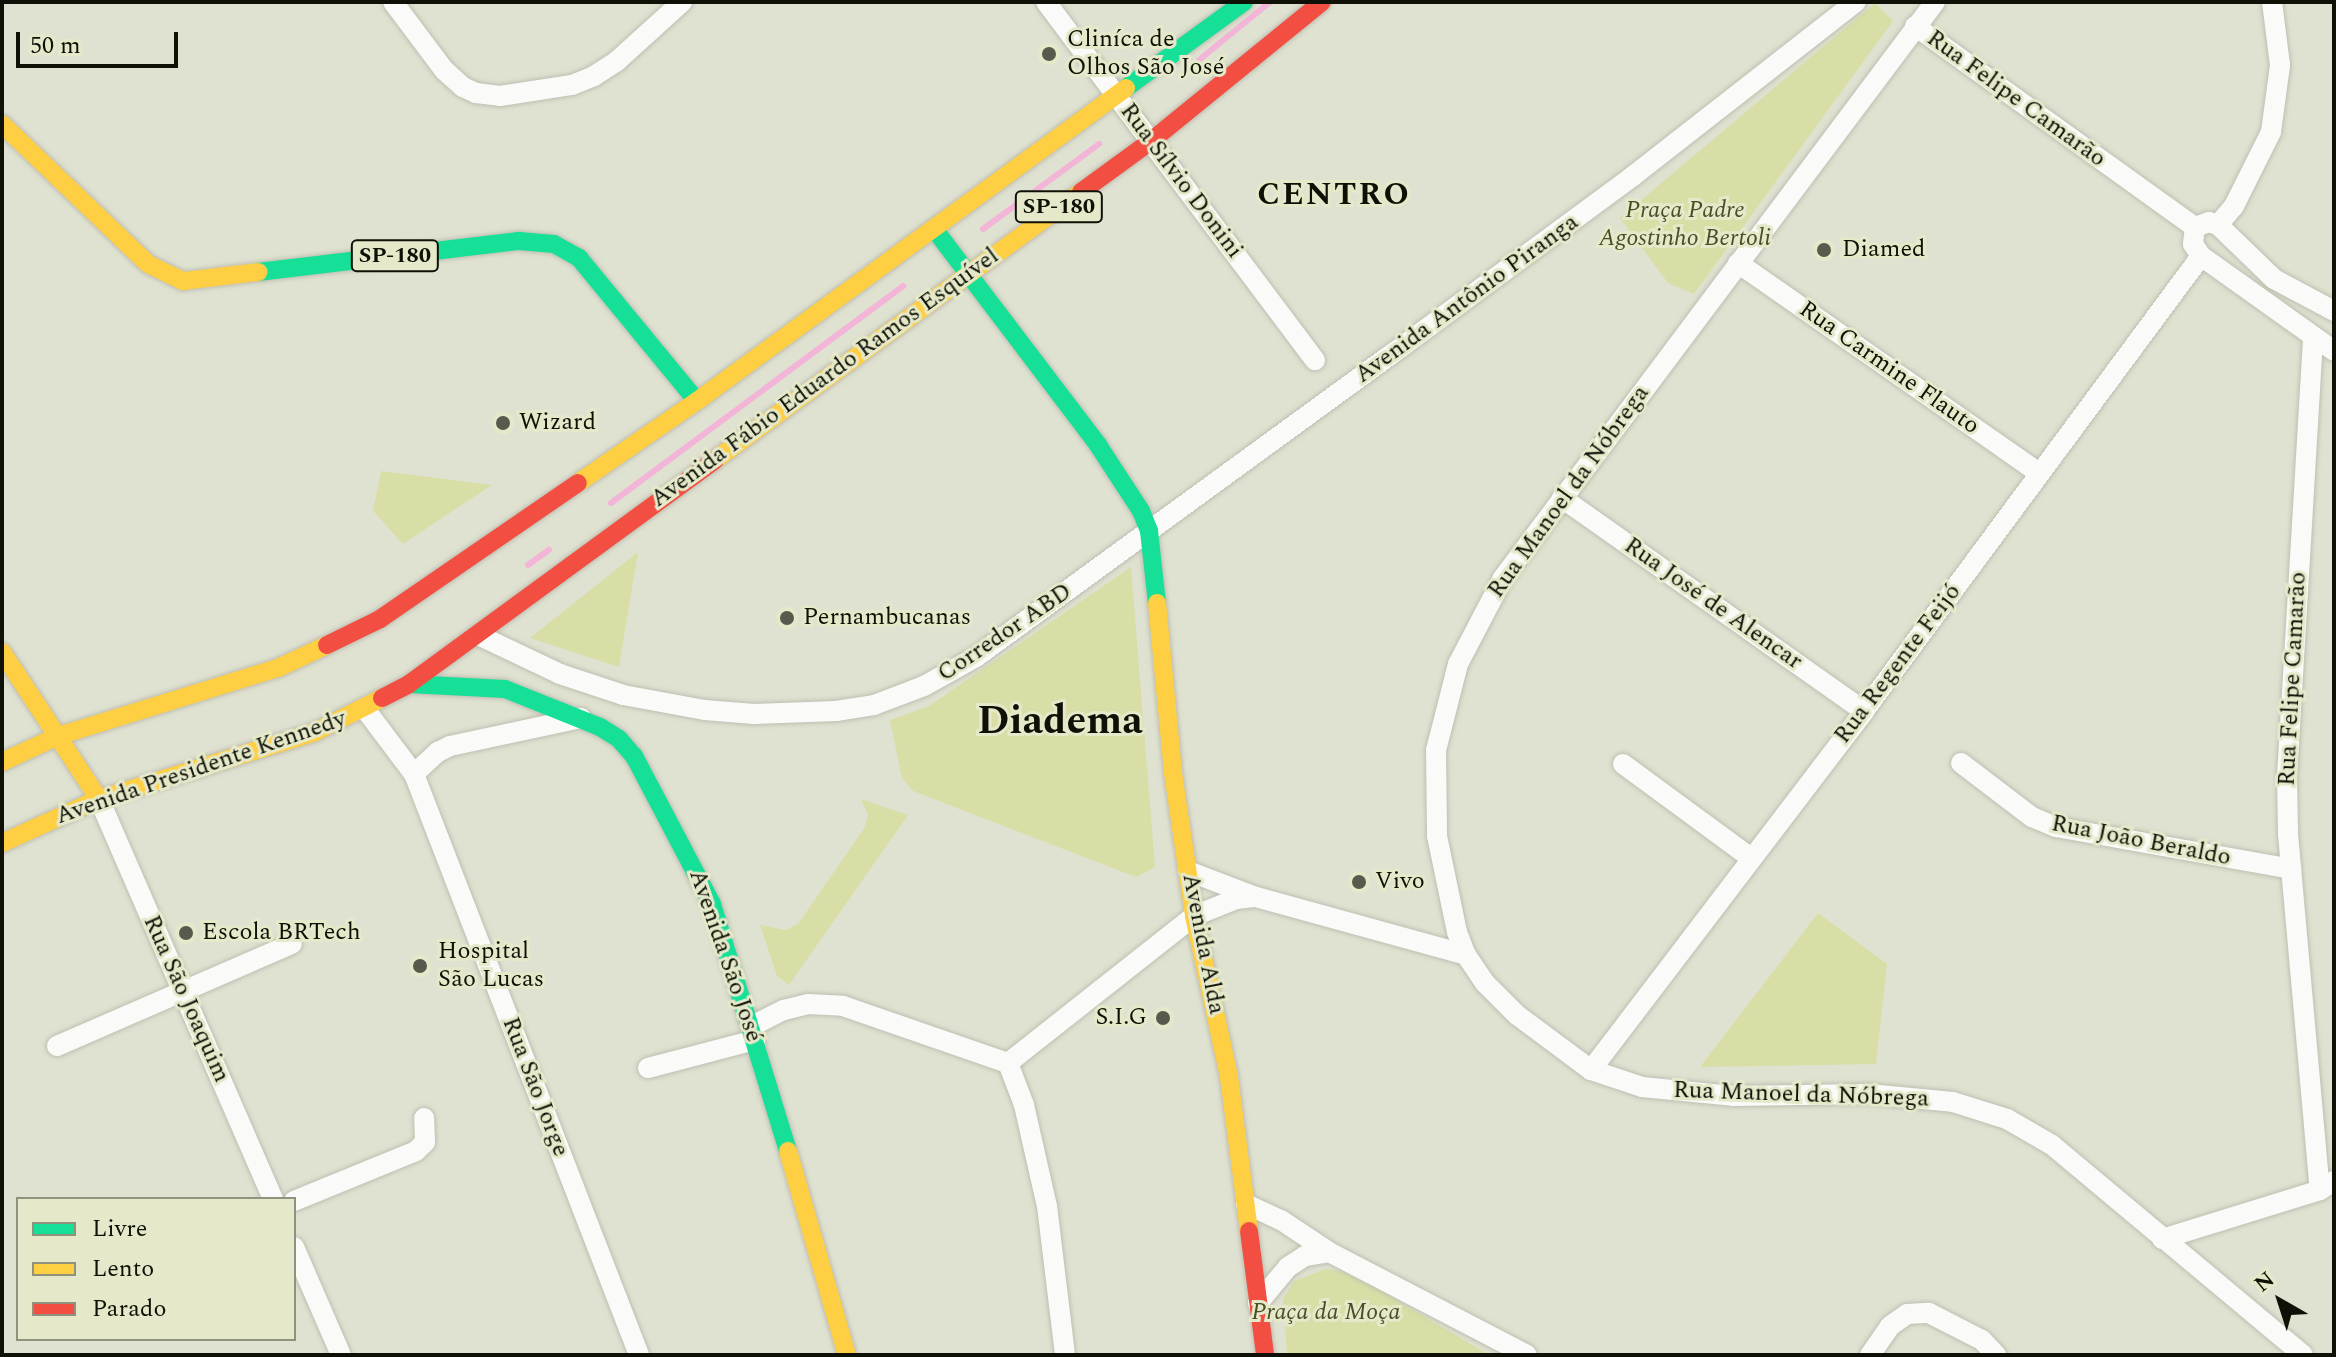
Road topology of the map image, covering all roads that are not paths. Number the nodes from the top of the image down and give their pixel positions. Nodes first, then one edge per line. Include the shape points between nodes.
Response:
1 (393, 2) edge
2 (682, 2) edge
3 (1046, 2) edge
4 (1244, 2) edge
5 (1322, 2) edge
6 (1856, 2) edge
7 (1935, 2) edge
8 (2272, 2) edge
9 (1915, 26) junction
10 (1118, 96) junction
11 (2, 124) edge
12 (1151, 141) junction
13 (2218, 225) junction
14 (2195, 227) junction
15 (935, 230) junction
16 (2201, 256) junction
17 (1738, 263) junction
18 (968, 274) junction
19 (2334, 312) edge
20 (2313, 339) junction
21 (2334, 351) edge
22 (1315, 360) dead end
23 (697, 401) junction
24 (2039, 473) junction
25 (1562, 498) junction
26 (1149, 531) junction
27 (478, 635) junction
28 (2, 652) edge
29 (409, 684) junction
30 (365, 709) junction
31 (1864, 711) junction
32 (581, 718) junction
33 (58, 736) junction
34 (2, 762) edge
35 (1961, 763) dead end
36 (1623, 764) dead end
37 (414, 774) junction
38 (99, 799) junction
39 (2, 843) edge
40 (1751, 858) junction
41 (2291, 869) junction
42 (1188, 871) junction
43 (1256, 897) junction
44 (1194, 916) junction
45 (292, 944) dead end
46 (1466, 955) junction
47 (183, 993) junction
48 (754, 1033) junction
49 (57, 1046) dead end
50 (1008, 1063) junction
51 (648, 1068) dead end
52 (1591, 1070) junction
53 (424, 1118) dead end
54 (2327, 1186) edge
55 (272, 1197) edge
56 (296, 1200) edge
57 (1246, 1204) junction
58 (2162, 1239) junction
59 (296, 1252) edge
60 (1329, 1252) junction
61 (1258, 1303) junction
62 (341, 1355) edge
63 (639, 1355) edge
64 (847, 1355) edge
65 (1065, 1355) edge
66 (1265, 1355) edge
67 (1527, 1355) edge
68 (1870, 1355) edge
69 (1996, 1355) edge
70 (2303, 1355) edge

1 - 2 street via 463,87 476,93 526,95 594,76
3 - 10 street, Rua Sílvio Donini
4 - 10 main road, SP-180
5 - 12 main road, Avenida Fábio Eduardo Ramos Esquível / SP-180
6 - 26 street, Avenida Antônio Piranga via 1633,176
7 - 9 street, Rua Manoel da Nóbrega
8 - 13 street via 2280,65 2271,132
9 - 14 street, Rua Felipe Camarão
9 - 17 street, Rua Manoel da Nóbrega
10 - 12 street, Rua Sílvio Donini
10 - 15 main road, SP-180
11 - 23 main road, SP-180 via 148,264 183,281 519,241 554,244 579,258
12 - 18 main road, Avenida Fábio Eduardo Ramos Esquível / SP-180
12 - 22 street, Rua Sílvio Donini
13 - 14 street
13 - 19 street via 2274,279
14 - 16 street via 2193,244
15 - 18 main road, Avenida Alda
15 - 23 main road, SP-180
16 - 20 street
16 - 24 street, Rua Regente Feijó
17 - 24 street, Rua Carmine Flauto
17 - 25 street, Rua Manoel da Nóbrega
18 - 26 main road, Avenida Alda via 1098,445
18 - 27 main road, Avenida Fábio Eduardo Ramos Esquível / SP-180
19 - 20 street
20 - 21 street
20 - 41 street, Rua Felipe Camarão via 2287,775
23 - 33 main road via 349,637 278,668
24 - 31 street, Rua Regente Feijó
25 - 31 street, Rua José de Alencar
25 - 46 street, Rua Manoel da Nóbrega via 1503,578 1458,664 1436,750 1437,836
26 - 27 street, Corredor ABD via 949,674 899,697 836,711 754,714 637,698 560,674
26 - 42 main road, Avenida Alda
27 - 29 main road, Avenida Presidente Kennedy / SP-180
28 - 33 main road
29 - 30 main road, Avenida Presidente Kennedy / SP-180
29 - 32 main road, Avenida São José via 505,689
30 - 37 street, Rua São Jorge
30 - 38 main road, Avenida Presidente Kennedy / SP-180 via 284,744
31 - 40 street, Rua Regente Feijó
32 - 37 street via 450,746
32 - 48 main road, Avenida São José via 619,739 652,783 712,904
33 - 34 main road
33 - 38 main road
35 - 41 street, Rua João Beraldo via 2032,817 2056,827
36 - 40 street
37 - 63 street, Rua São Jorge
38 - 39 main road, Avenida Presidente Kennedy
38 - 47 street, Rua São Joaquim
40 - 52 street, Rua Regente Feijó
41 - 54 street, Rua Felipe Camarão
42 - 43 street
42 - 44 main road, Avenida Alda
43 - 44 street
43 - 46 street
44 - 50 street
44 - 57 main road, Avenida Alda via 1229,1077
45 - 47 street
46 - 52 street, Rua Manoel da Nóbrega via 1517,1015
47 - 49 street
47 - 55 street, Rua São Joaquim
48 - 50 street via 784,1010 808,1004 843,1006
48 - 51 street
48 - 64 main road, Avenida São José
50 - 65 street via 1024,1105 1044,1192
52 - 58 street, Rua Manoel da Nóbrega via 1642,1087 1733,1096 1869,1094 1953,1102 2007,1119 2052,1145
53 - 56 street via 425,1142 416,1151
54 - 58 street
57 - 60 street
57 - 61 main road, Avenida Alda
58 - 70 street, Rua Manoel da Nóbrega
59 - 62 street
60 - 61 street via 1305,1256 1288,1267
60 - 67 street
61 - 66 main road, Avenida Alda
68 - 69 street via 1890,1326 1907,1314 1929,1313 1982,1340

